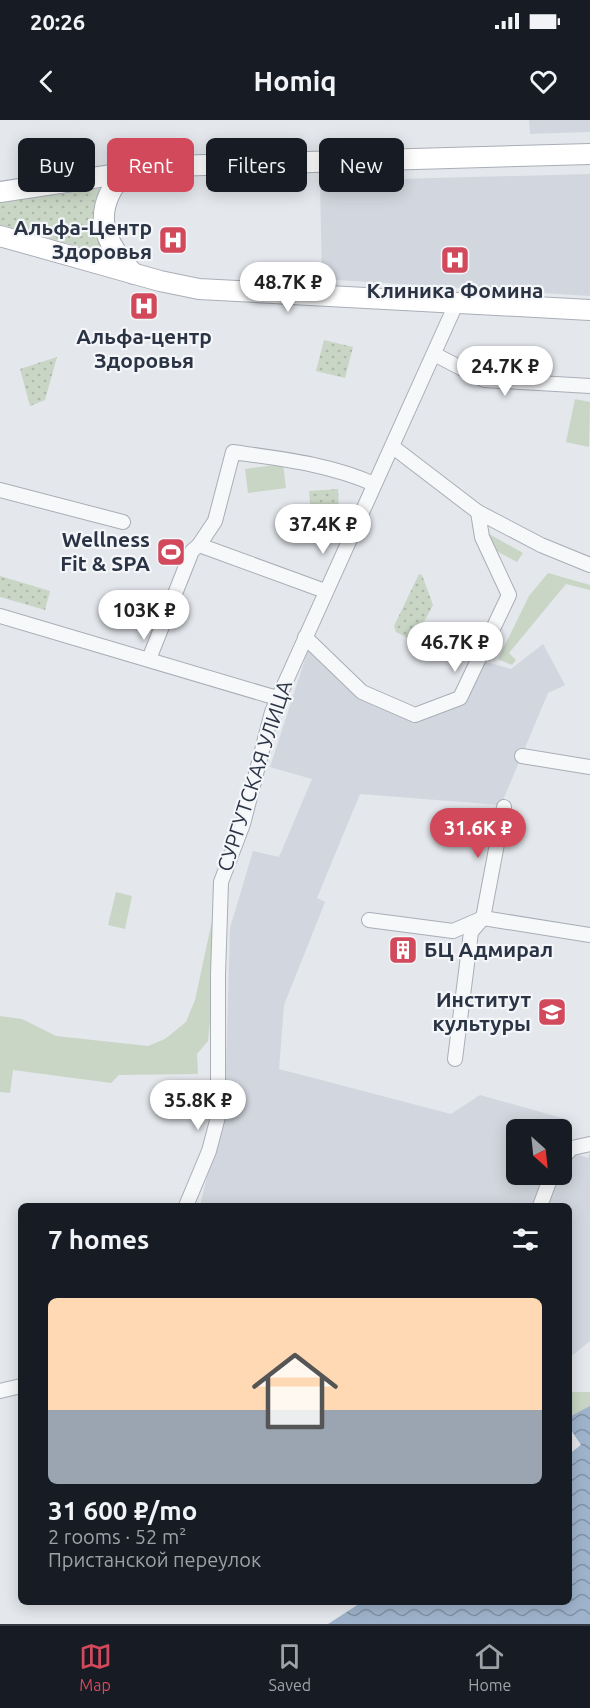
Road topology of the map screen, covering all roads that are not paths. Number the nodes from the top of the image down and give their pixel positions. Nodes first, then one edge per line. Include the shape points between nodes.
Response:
1 (590, 154) edge
2 (194, 165) edge
3 (107, 175) edge
4 (0, 192) edge
5 (110, 192) edge
6 (0, 236) edge
7 (134, 274) junction
8 (456, 304) junction
9 (590, 310) edge
10 (434, 354) junction
11 (590, 386) edge
12 (393, 447) junction
13 (374, 484) junction
14 (0, 490) edge
15 (478, 512) junction
16 (123, 522) dead end
17 (199, 545) junction
18 (590, 565) edge
19 (325, 591) junction
20 (0, 616) edge
21 (305, 637) junction
22 (149, 659) junction
23 (277, 698) junction
24 (522, 756) dead end
25 (590, 767) edge
26 (504, 807) dead end
27 (483, 918) junction
28 (369, 920) dead end
29 (590, 935) edge
30 (455, 1059) dead end
31 (590, 1144) edge
32 (572, 1148) edge
33 (548, 1185) edge
34 (187, 1203) edge
35 (541, 1203) edge
36 (18, 1387) edge
37 (0, 1390) edge

1 - 2 main road
3 - 4 main road
5 - 7 main road via 106,198 104,224 115,251
6 - 7 main road
7 - 8 main road via 199,289
8 - 9 main road
8 - 10 street, СУРГУТСКАЯ УЛИЦА
10 - 11 street via 484,380
10 - 12 street, СУРГУТСКАЯ УЛИЦА
12 - 13 street, СУРГУТСКАЯ УЛИЦА
12 - 15 street
13 - 17 street via 342,470 307,462 233,452 215,521
13 - 19 street, СУРГУТСКАЯ УЛИЦА
14 - 16 street
15 - 18 street
15 - 21 street via 482,537 508,595 460,698 415,715 362,692
17 - 19 street
17 - 22 street via 192,551
19 - 21 street, СУРГУТСКАЯ УЛИЦА
20 - 22 street
21 - 23 street, СУРГУТСКАЯ УЛИЦА
22 - 23 street
23 - 34 street, СУРГУТСКАЯ УЛИЦА via 243,824 221,882 218,1117
24 - 25 street
26 - 27 street
27 - 28 street via 453,931
27 - 29 street
27 - 30 street via 471,932
31 - 32 street
33 - 35 street
36 - 37 street

